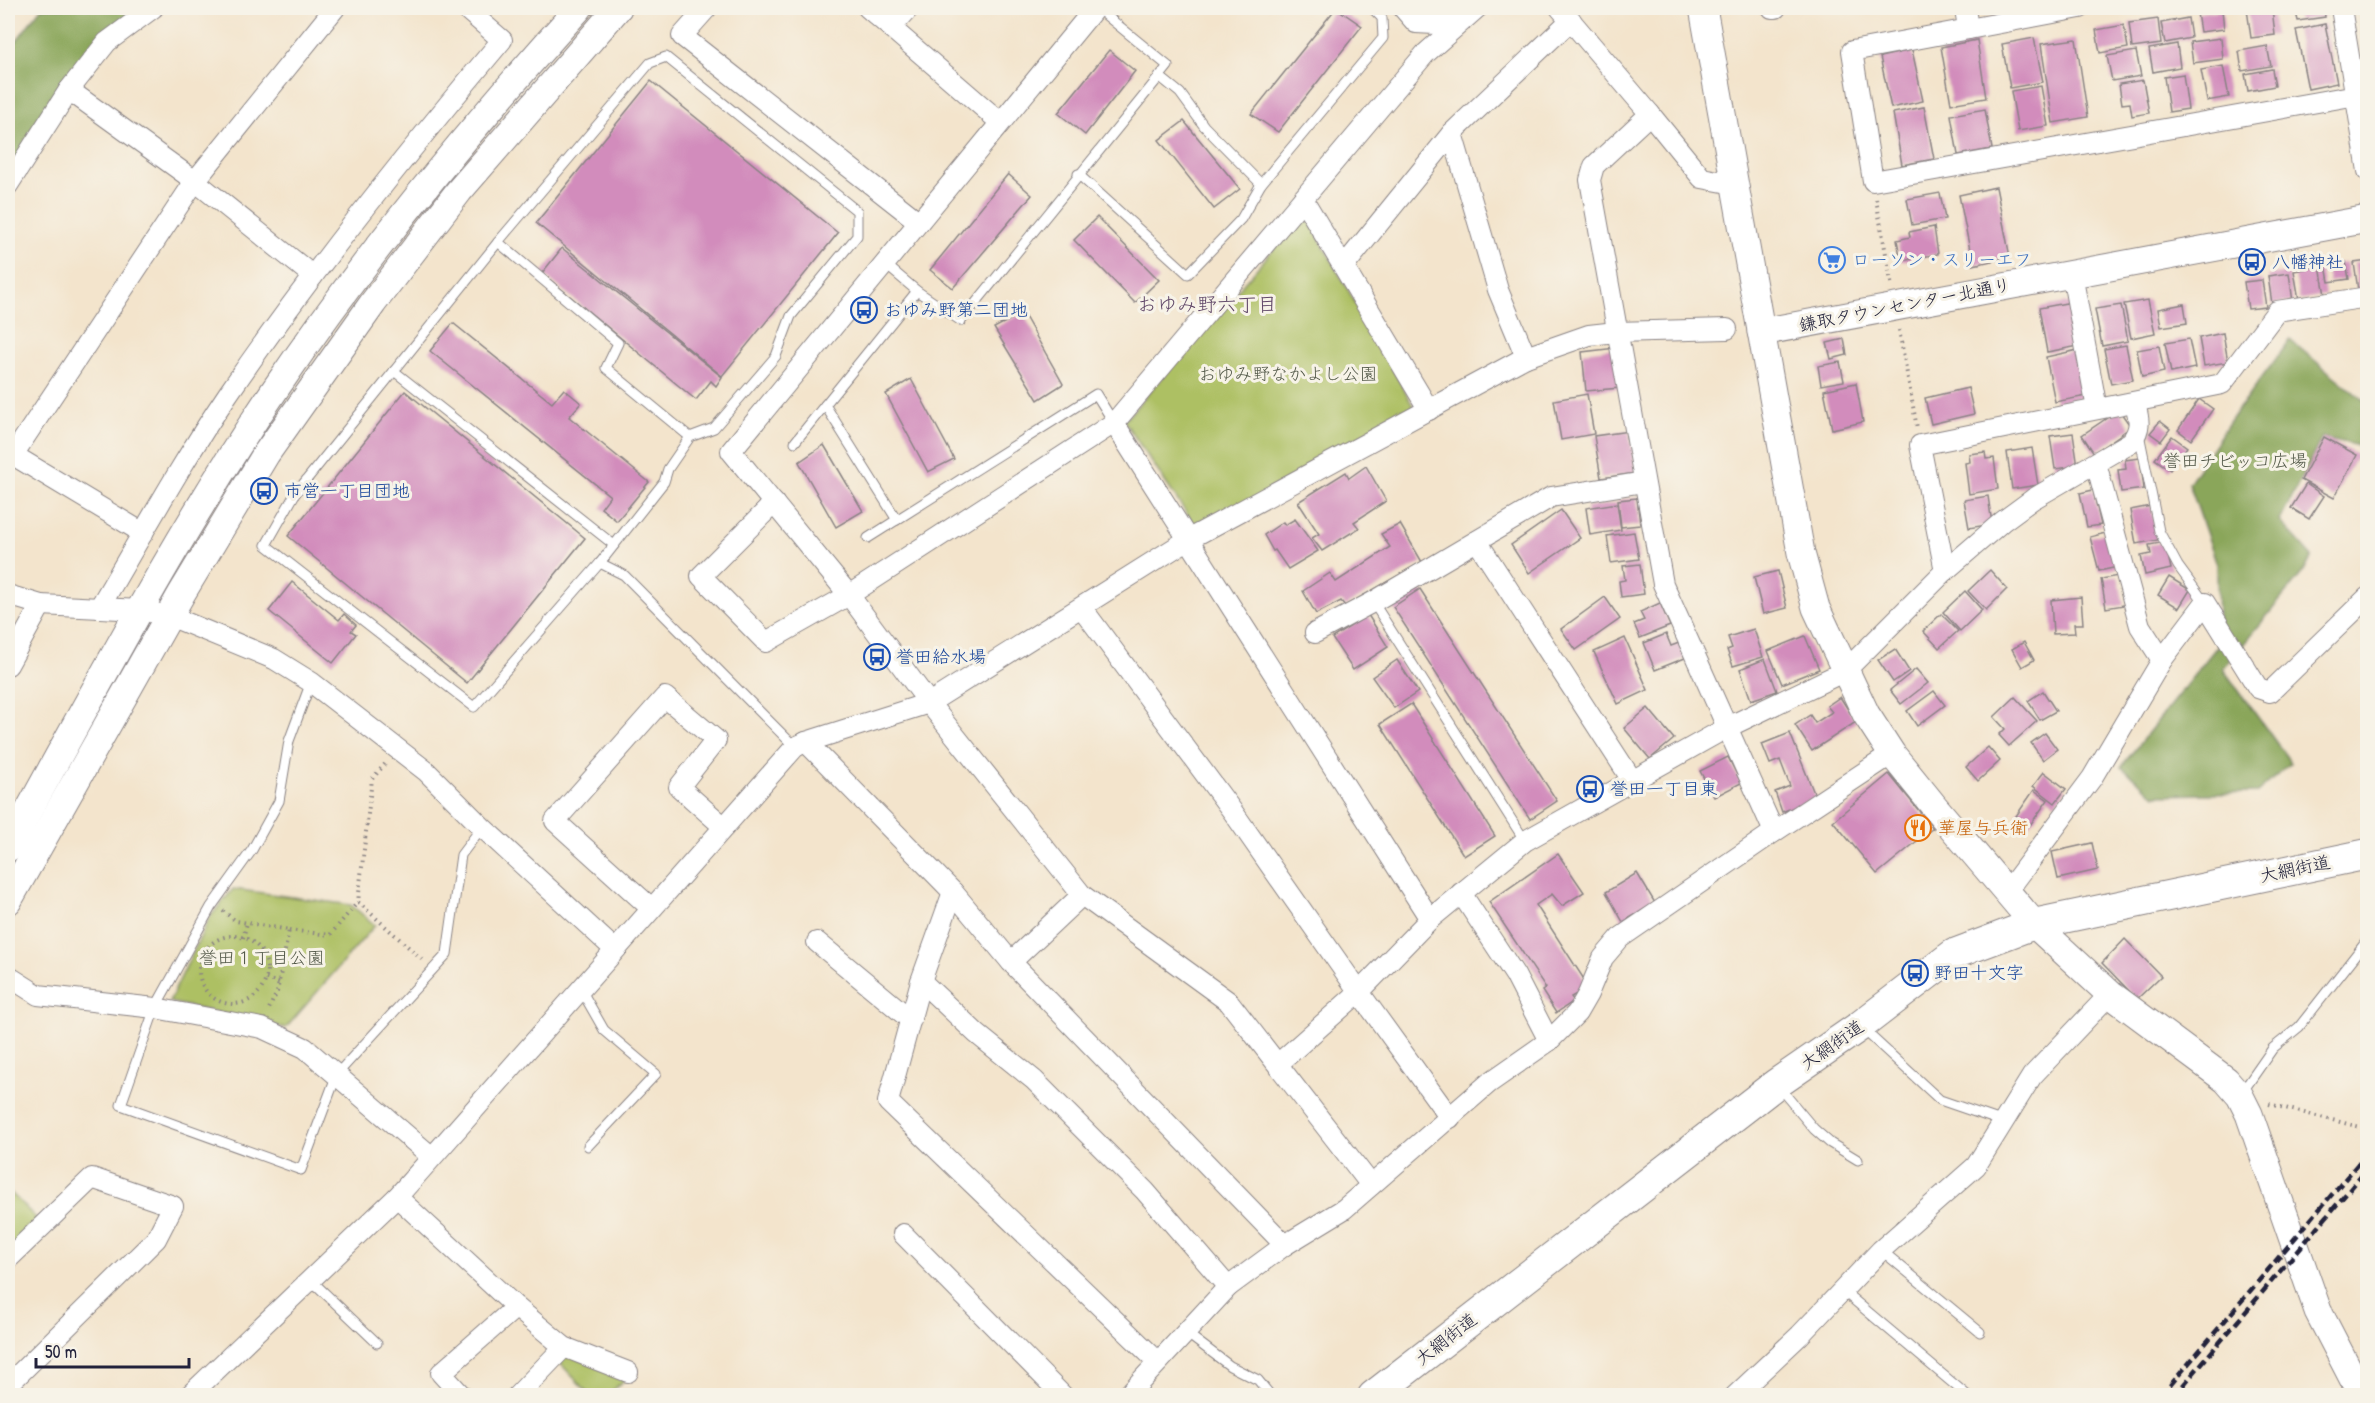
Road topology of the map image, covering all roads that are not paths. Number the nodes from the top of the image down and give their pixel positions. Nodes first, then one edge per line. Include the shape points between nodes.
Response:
1 (153, 8) edge
2 (335, 8) edge
3 (465, 8) edge
4 (579, 8) edge
5 (618, 8) edge
6 (707, 8) edge
7 (868, 8) edge
8 (909, 8) edge
9 (1096, 8) edge
10 (1372, 8) edge
11 (1403, 8) edge
12 (1453, 8) edge
13 (1478, 8) edge
14 (1703, 8) edge
15 (1965, 8) edge
16 (2080, 8) edge
17 (2341, 8) edge
18 (1565, 14) edge
19 (891, 28) junction
20 (1968, 29) junction
21 (1159, 76) junction
22 (69, 90) junction
23 (2361, 95) edge
24 (1650, 114) junction
25 (1000, 122) junction
26 (1452, 133) junction
27 (2367, 171) edge
28 (1078, 174) junction
29 (195, 181) junction
30 (1261, 184) junction
31 (1734, 184) junction
32 (8, 185) edge
33 (1303, 199) junction
34 (2367, 219) edge
35 (919, 222) junction
36 (498, 242) junction
37 (885, 264) junction
38 (1345, 265) junction
39 (2072, 274) junction
40 (313, 276) junction
41 (917, 291) junction
42 (2367, 297) edge
43 (1726, 329) dead end
44 (1616, 332) junction
45 (1761, 333) junction
46 (1526, 357) junction
47 (394, 371) junction
48 (2135, 403) junction
49 (825, 405) junction
50 (2097, 409) junction
51 (1429, 410) junction
52 (1114, 423) junction
53 (2139, 432) junction
54 (690, 437) junction
55 (795, 442) dead end
56 (10, 453) edge
57 (2096, 464) junction
58 (1644, 482) junction
59 (774, 503) junction
60 (897, 519) junction
61 (143, 533) junction
62 (868, 538) dead end
63 (1190, 539) junction
64 (1477, 541) junction
65 (614, 545) junction
66 (600, 563) junction
67 (1945, 571) junction
68 (8, 595) edge
69 (849, 595) junction
70 (2367, 597) edge
71 (1373, 602) junction
72 (2205, 603) junction
73 (41, 605) junction
74 (99, 608) junction
75 (1082, 608) junction
76 (140, 610) junction
77 (170, 616) junction
78 (1315, 633) dead end
79 (2162, 660) junction
80 (8, 665) edge
81 (1845, 671) junction
82 (311, 681) junction
83 (929, 703) junction
84 (1728, 727) junction
85 (801, 745) junction
86 (1892, 754) junction
87 (1632, 780) junction
88 (482, 827) junction
89 (724, 827) junction
90 (1774, 832) junction
91 (1525, 841) junction
92 (8, 848) edge
93 (2367, 854) edge
94 (953, 892) junction
95 (1461, 893) junction
96 (2006, 893) junction
97 (1082, 895) junction
98 (8, 901) edge
99 (651, 908) junction
100 (1430, 919) junction
101 (2034, 924) junction
102 (2367, 935) edge
103 (817, 942) dead end
104 (614, 949) junction
105 (1011, 962) junction
106 (8, 976) edge
107 (921, 981) junction
108 (580, 988) junction
109 (1359, 993) junction
110 (2110, 994) junction
111 (155, 1008) junction
112 (911, 1020) junction
113 (1860, 1026) junction
114 (1549, 1041) junction
115 (1278, 1064) junction
116 (337, 1074) junction
117 (1776, 1084) junction
118 (2240, 1096) junction
119 (1450, 1118) junction
120 (2004, 1122) junction
121 (588, 1146) dead end
122 (432, 1157) junction
123 (1858, 1160) dead end
124 (1371, 1185) junction
125 (397, 1197) junction
126 (903, 1234) dead end
127 (1285, 1245) junction
128 (1881, 1250) junction
129 (8, 1259) edge
130 (311, 1280) junction
131 (1228, 1287) junction
132 (1842, 1290) junction
133 (516, 1307) junction
134 (1185, 1332) junction
135 (1980, 1332) dead end
136 (377, 1343) dead end
137 (564, 1347) junction
138 (1157, 1361) junction
139 (628, 1372) dead end
140 (8, 1385) edge
141 (189, 1395) edge
142 (462, 1395) edge
143 (517, 1395) edge
144 (1063, 1395) edge
145 (1127, 1395) edge
146 (1271, 1395) edge
147 (1373, 1395) edge
148 (1735, 1395) edge
149 (1968, 1395) edge
150 (2362, 1395) edge

1 - 22 street via 107,42
2 - 29 street
3 - 40 street via 502,40 414,145
4 - 76 street via 477,122 348,287 276,388
5 - 77 street via 459,191 373,303 266,454
6 - 35 street via 682,36
7 - 19 street
8 - 19 street
9 - 21 lane via 1168,66
9 - 25 street
10 - 30 lane via 1382,18 1383,38
11 - 12 street via 1416,23 1435,24
13 - 33 street via 1425,54
14 - 31 street
15 - 20 street
16 - 20 street
17 - 23 street
18 - 24 street
18 - 26 street
19 - 25 street
20 - 23 street via 1852,51 1873,181
21 - 28 lane
21 - 30 lane via 1180,93 1204,126
22 - 29 street
22 - 32 street
23 - 27 street
24 - 31 street via 1702,178
24 - 44 street via 1594,166 1590,180
25 - 35 street
26 - 38 street
26 - 46 street via 1498,290
28 - 30 lane via 1188,274 1241,219
28 - 41 lane via 961,321
29 - 40 street
29 - 56 street
31 - 45 street
33 - 38 street
33 - 52 street
34 - 39 street, 鎌取タウンセンター北通り
35 - 37 street
36 - 47 lane
36 - 54 lane via 618,343 606,368
36 - 54 lane via 650,63 666,57 857,211 858,236 791,316 776,356 714,428
37 - 41 lane
37 - 59 street via 731,451
38 - 51 street
39 - 45 street, 鎌取タウンセンター北通り
39 - 50 street
40 - 61 street via 227,395
41 - 49 lane
42 - 48 street via 2277,311 2222,384
43 - 44 street
44 - 46 street via 1590,335
44 - 58 street
45 - 81 street via 1801,553 1816,608
46 - 51 street
47 - 65 lane
47 - 66 lane via 295,494 266,545 474,707
48 - 50 street
48 - 53 street
49 - 55 lane
49 - 60 lane
50 - 67 street via 1920,445
51 - 63 street
52 - 60 lane via 1096,394
52 - 63 street
52 - 69 street
53 - 57 street via 2131,442
53 - 72 lane via 2159,531
54 - 65 lane via 668,469 664,482
56 - 61 street
57 - 67 street via 2033,499
57 - 79 street via 2140,626
58 - 64 street via 1551,497
58 - 84 street via 1663,584
59 - 69 street
59 - 69 street via 701,576 766,642
60 - 62 lane
61 - 74 street
63 - 75 street
63 - 100 street
64 - 71 street
64 - 87 street
65 - 66 lane
66 - 85 lane via 624,575
67 - 81 street
68 - 73 street
69 - 83 street
70 - 72 street via 2270,692 2258,688
71 - 78 street
71 - 91 lane
72 - 79 street
73 - 74 street
73 - 80 street
74 - 76 street
75 - 83 street
75 - 109 street via 1233,812
76 - 77 street
76 - 92 street
77 - 82 street via 274,659
77 - 98 street
79 - 96 street via 2092,778
81 - 84 street
81 - 86 street
82 - 88 street via 426,771
82 - 111 lane via 289,741 279,801 252,850 213,904
83 - 85 street
83 - 97 street
84 - 87 street
84 - 90 street
85 - 89 street
85 - 94 street
86 - 90 street
86 - 96 street
87 - 91 street
88 - 104 street
88 - 116 lane via 461,855 447,954
89 - 99 street
89 - 99 street via 679,786 716,740 665,697 555,821
90 - 114 street via 1620,938 1603,958 1577,1013
91 - 95 street
93 - 101 main road, 大網街道
94 - 105 street
94 - 107 street
95 - 100 street
95 - 114 street via 1515,975
96 - 101 street
97 - 105 street
97 - 115 street via 1229,1002
99 - 104 street
100 - 109 street
101 - 110 street
101 - 113 main road, 大網街道 via 1954,954
102 - 118 lane via 2366,942 2299,1027 2272,1048
103 - 112 street
104 - 108 street
105 - 127 street
106 - 111 street via 38,995
107 - 112 street
107 - 131 street via 1034,1080 1145,1191
108 - 121 lane via 604,1030 656,1074
108 - 122 street
109 - 115 street
109 - 119 street
110 - 118 street via 2226,1080
110 - 120 street via 2032,1076
111 - 116 street via 262,1029 305,1048
111 - 116 lane via 121,1105 301,1170
112 - 138 street via 888,1102
113 - 117 main road, 大網街道
113 - 120 lane via 1940,1100
114 - 119 street via 1489,1083
115 - 124 street
116 - 122 street
117 - 123 lane via 1814,1130
117 - 147 main road, 大網街道
118 - 150 street via 2318,1311
119 - 124 street
120 - 128 street via 1976,1166
122 - 125 street
124 - 127 street via 1344,1209
125 - 130 street
125 - 133 street
126 - 144 street
127 - 131 street
128 - 132 street
128 - 135 lane
129 - 140 street via 92,1178 173,1206 156,1239
130 - 136 lane
130 - 141 street
131 - 134 street
132 - 148 street
132 - 149 lane
133 - 137 street
133 - 142 street via 441,1373
134 - 138 street
134 - 146 lane via 1230,1366 1258,1380
137 - 139 street
137 - 143 street
138 - 145 street

